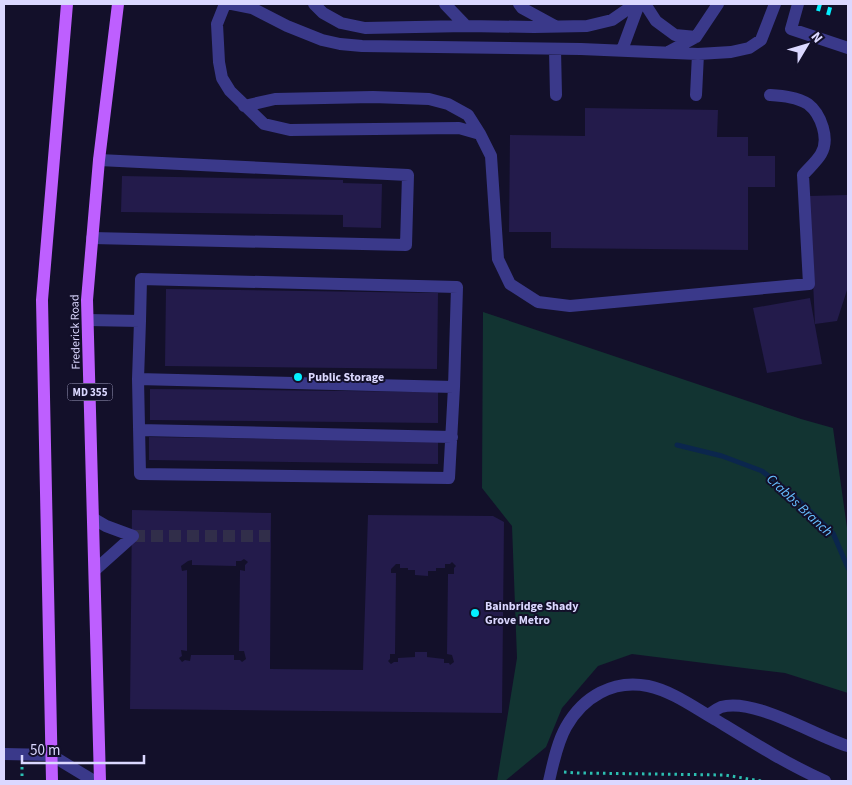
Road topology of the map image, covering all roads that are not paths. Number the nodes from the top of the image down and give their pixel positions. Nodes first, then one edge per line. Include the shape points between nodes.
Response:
1 (67, 4) edge
2 (118, 4) edge
3 (225, 4) edge
4 (232, 4) edge
5 (314, 4) edge
6 (445, 4) edge
7 (519, 4) edge
8 (635, 4) edge
9 (639, 4) edge
10 (645, 4) edge
11 (718, 4) edge
12 (775, 4) edge
13 (798, 4) edge
14 (466, 26) junction
15 (555, 27) junction
16 (696, 37) junction
17 (848, 48) edge
18 (555, 50) junction
19 (622, 50) junction
20 (668, 52) junction
21 (698, 54) junction
22 (556, 95) dead end
23 (696, 95) dead end
24 (770, 96) dead end
25 (244, 106) junction
26 (480, 134) junction
27 (99, 160) junction
28 (92, 238) junction
29 (88, 320) junction
30 (140, 321) junction
31 (138, 379) junction
32 (454, 387) junction
33 (139, 430) junction
34 (452, 437) junction
35 (94, 519) junction
36 (96, 570) junction
37 (708, 715) junction
38 (848, 746) edge
39 (4, 754) edge
40 (51, 755) junction
41 (52, 781) edge
42 (94, 781) edge
43 (100, 781) edge
44 (549, 781) edge
45 (825, 781) edge

1 - 40 main road via 42,300
2 - 27 main road, Frederick Road / MD 355
3 - 25 street via 217,24 219,62 222,78
4 - 18 street via 252,8 287,26 340,44
5 - 14 street via 342,23 365,28
6 - 14 street
7 - 15 street
8 - 15 street via 612,20 586,26
9 - 19 street
10 - 16 street via 656,21 675,36
11 - 16 street
12 - 21 street via 761,40 749,48
13 - 17 street via 791,29
14 - 15 street
16 - 20 street
18 - 19 street
18 - 22 street
19 - 20 street
20 - 21 street
21 - 23 street
24 - 26 street via 790,97 808,104 823,128 822,154 803,175 809,284 570,306 538,302 510,284 498,259 491,156
25 - 26 street via 264,124 290,130 459,128
25 - 26 street via 275,99 429,99 448,104 468,115
27 - 28 main road, Frederick Road / MD 355
27 - 28 street via 408,175 406,246
28 - 29 main road, Frederick Road / MD 355
29 - 30 street
29 - 35 main road, Frederick Road / MD 355
30 - 31 street
30 - 32 street via 141,279 457,288
31 - 32 street
31 - 33 street
32 - 34 street
33 - 34 street
33 - 34 street via 140,474 449,478
35 - 36 main road, Frederick Road / MD 355
35 - 36 street via 133,536
36 - 43 main road, Frederick Road / MD 355
37 - 38 street via 720,707 761,710
37 - 44 street via 650,686 635,684 602,691 589,699 565,728
37 - 45 street via 793,766
39 - 40 street
40 - 41 main road
40 - 42 street

